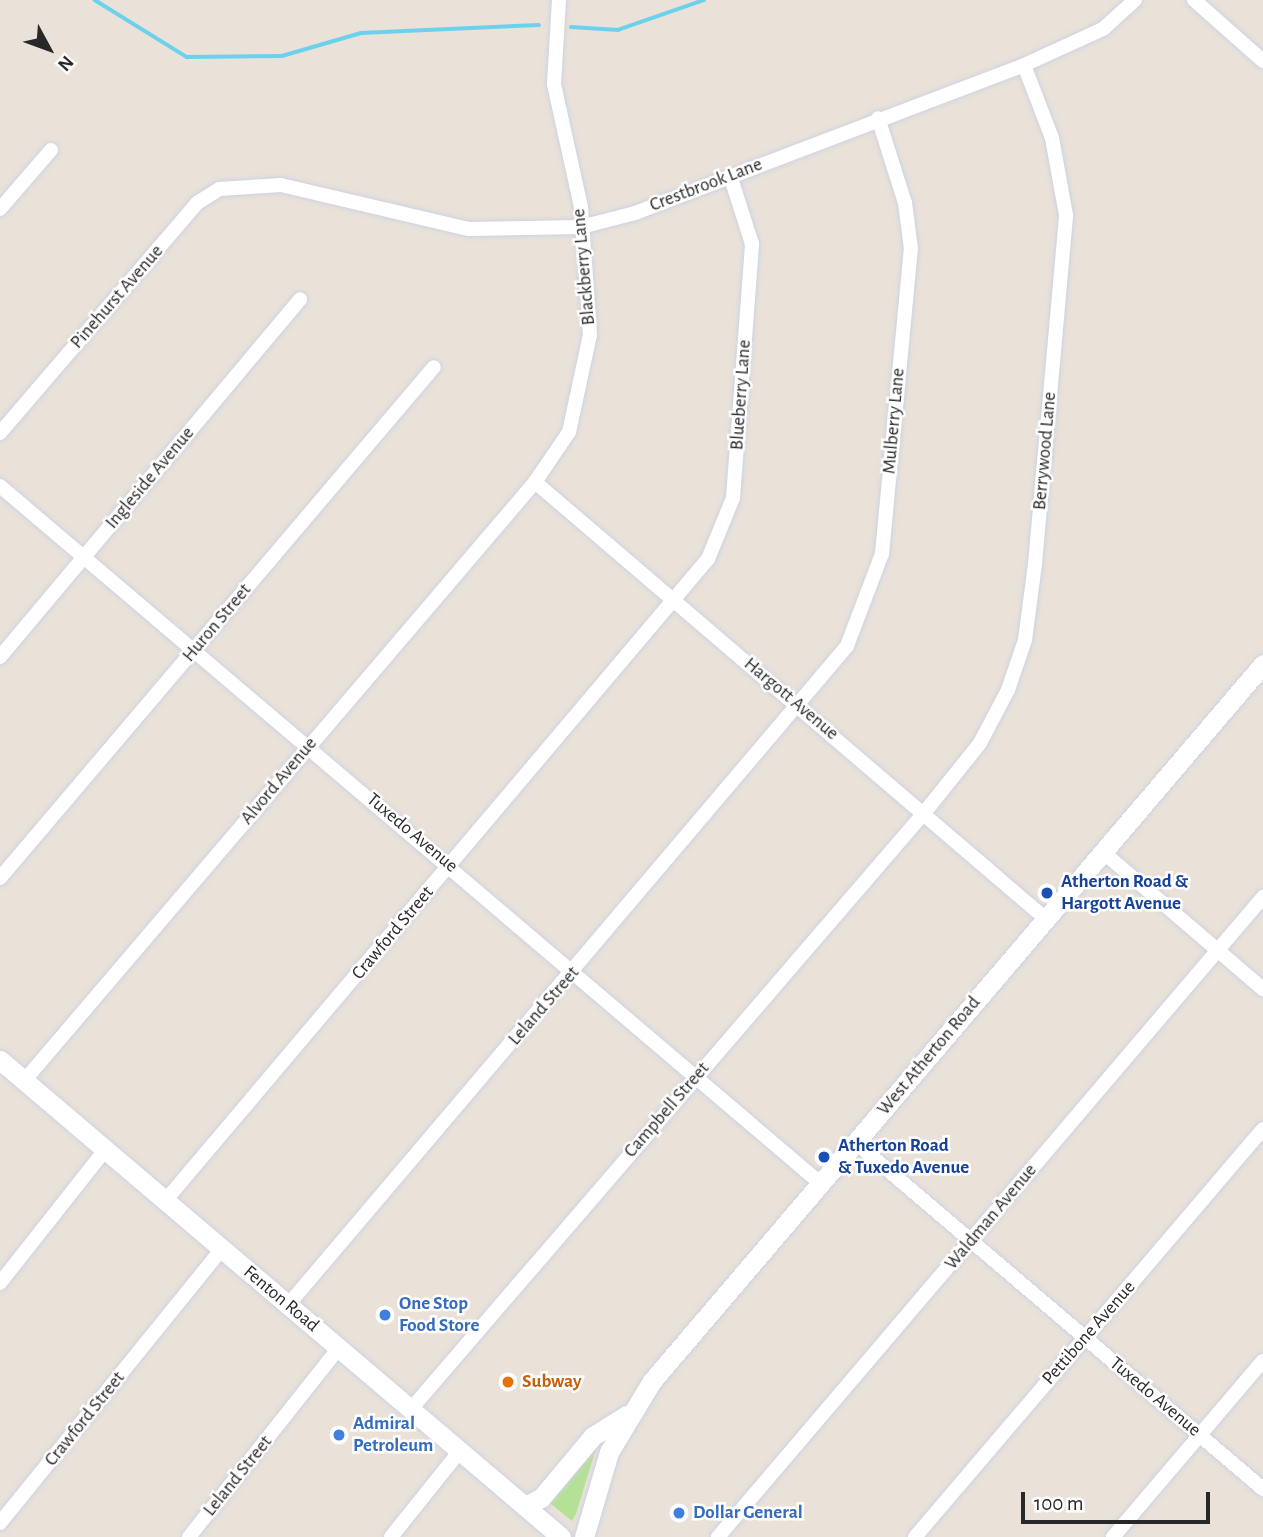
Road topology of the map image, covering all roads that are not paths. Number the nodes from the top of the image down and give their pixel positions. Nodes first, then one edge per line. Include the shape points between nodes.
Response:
1 (559, 0) edge
2 (1135, 0) edge
3 (1194, 0) edge
4 (1263, 61) edge
5 (1024, 65) junction
6 (878, 118) junction
7 (51, 149) dead end
8 (730, 175) junction
9 (248, 184) joint
10 (0, 209) edge
11 (581, 227) junction
12 (300, 299) dead end
13 (434, 367) dead end
14 (0, 433) edge
15 (535, 482) junction
16 (0, 486) edge
17 (84, 557) junction
18 (676, 602) junction
19 (194, 650) junction
20 (0, 657) edge
21 (1263, 664) edge
22 (799, 706) junction
23 (309, 746) junction
24 (924, 813) junction
25 (1103, 852) junction
26 (450, 866) junction
27 (0, 878) edge
28 (1263, 897) edge
29 (1046, 919) junction
30 (1218, 950) junction
31 (574, 971) junction
32 (1263, 989) edge
33 (0, 1060) edge
34 (697, 1076) junction
35 (24, 1081) junction
36 (1263, 1129) edge
37 (855, 1142) junction
38 (105, 1150) junction
39 (820, 1183) junction
40 (165, 1201) junction
41 (971, 1240) junction
42 (222, 1249) junction
43 (0, 1283) edge
44 (288, 1305) junction
45 (1086, 1338) junction
46 (339, 1348) junction
47 (1263, 1361) edge
48 (411, 1409) junction
49 (627, 1415) junction
50 (1200, 1436) junction
51 (460, 1451) junction
52 (1263, 1489) edge
53 (525, 1506) junction
54 (0, 1523) edge
55 (189, 1537) edge
56 (391, 1537) edge
57 (561, 1537) edge
58 (584, 1537) edge
59 (718, 1537) edge
60 (915, 1537) edge
61 (1113, 1537) edge

1 - 11 street, Blackberry Lane via 554,84
2 - 5 street, Crestbrook Lane via 1103,29
3 - 4 street
5 - 6 street, Crestbrook Lane
5 - 24 street, Berrywood Lane via 1052,138 1066,215 1025,640 980,743
6 - 8 street, Crestbrook Lane
6 - 22 street, Mulberry Lane via 905,203 911,249 882,554 847,646
7 - 10 street
8 - 11 street, Crestbrook Lane
8 - 18 street, Blueberry Lane via 752,244 733,498 708,559
9 - 11 street, Crestbrook Lane via 281,185 469,229
9 - 14 street, Pinehurst Avenue via 219,190 197,203
11 - 15 street, Blackberry Lane via 590,335 583,389 569,432
12 - 17 street, Ingleside Avenue
13 - 19 street, Huron Street
15 - 18 street, Hargott Avenue
15 - 23 street, Alvord Avenue
16 - 17 street, Tuxedo Avenue
17 - 19 street, Tuxedo Avenue
17 - 20 street, Ingleside Avenue
18 - 22 street, Hargott Avenue
18 - 26 street, Crawford Street
19 - 23 street, Tuxedo Avenue
19 - 27 street, Huron Street
21 - 25 street, West Atherton Road
22 - 24 street, Hargott Avenue
22 - 31 street, Leland Street
23 - 26 street, Tuxedo Avenue
23 - 35 street, Alvord Avenue
24 - 29 street, Hargott Avenue
24 - 34 street, Campbell Street
25 - 29 street, West Atherton Road
25 - 30 street
26 - 31 street, Tuxedo Avenue
26 - 40 street, Crawford Street
28 - 30 street, Waldman Avenue
29 - 37 street, West Atherton Road
30 - 32 street
30 - 41 street, Waldman Avenue
31 - 34 street, Tuxedo Avenue
31 - 44 street, Leland Street
33 - 35 street, Fenton Road
34 - 39 street, Tuxedo Avenue
34 - 48 street, Campbell Street
35 - 38 street, Fenton Road
36 - 45 street, Pettibone Avenue
37 - 39 street, West Atherton Road
37 - 41 street, Tuxedo Avenue
38 - 40 street, Fenton Road
38 - 43 street
39 - 49 street, West Atherton Road
40 - 42 street, Fenton Road
41 - 45 street, Tuxedo Avenue
41 - 59 street, Waldman Avenue
42 - 44 street, Fenton Road
42 - 54 street, Crawford Street
44 - 46 street, Fenton Road
45 - 50 street, Tuxedo Avenue
45 - 60 street, Pettibone Avenue
46 - 48 street, Fenton Road
46 - 55 street, Leland Street
47 - 50 street
48 - 51 street, Fenton Road
49 - 53 street via 593,1436 541,1498
49 - 58 street, West Atherton Road via 602,1468
50 - 52 street, Tuxedo Avenue
50 - 61 street
51 - 53 street, Fenton Road
51 - 56 street
53 - 57 street, Fenton Road

